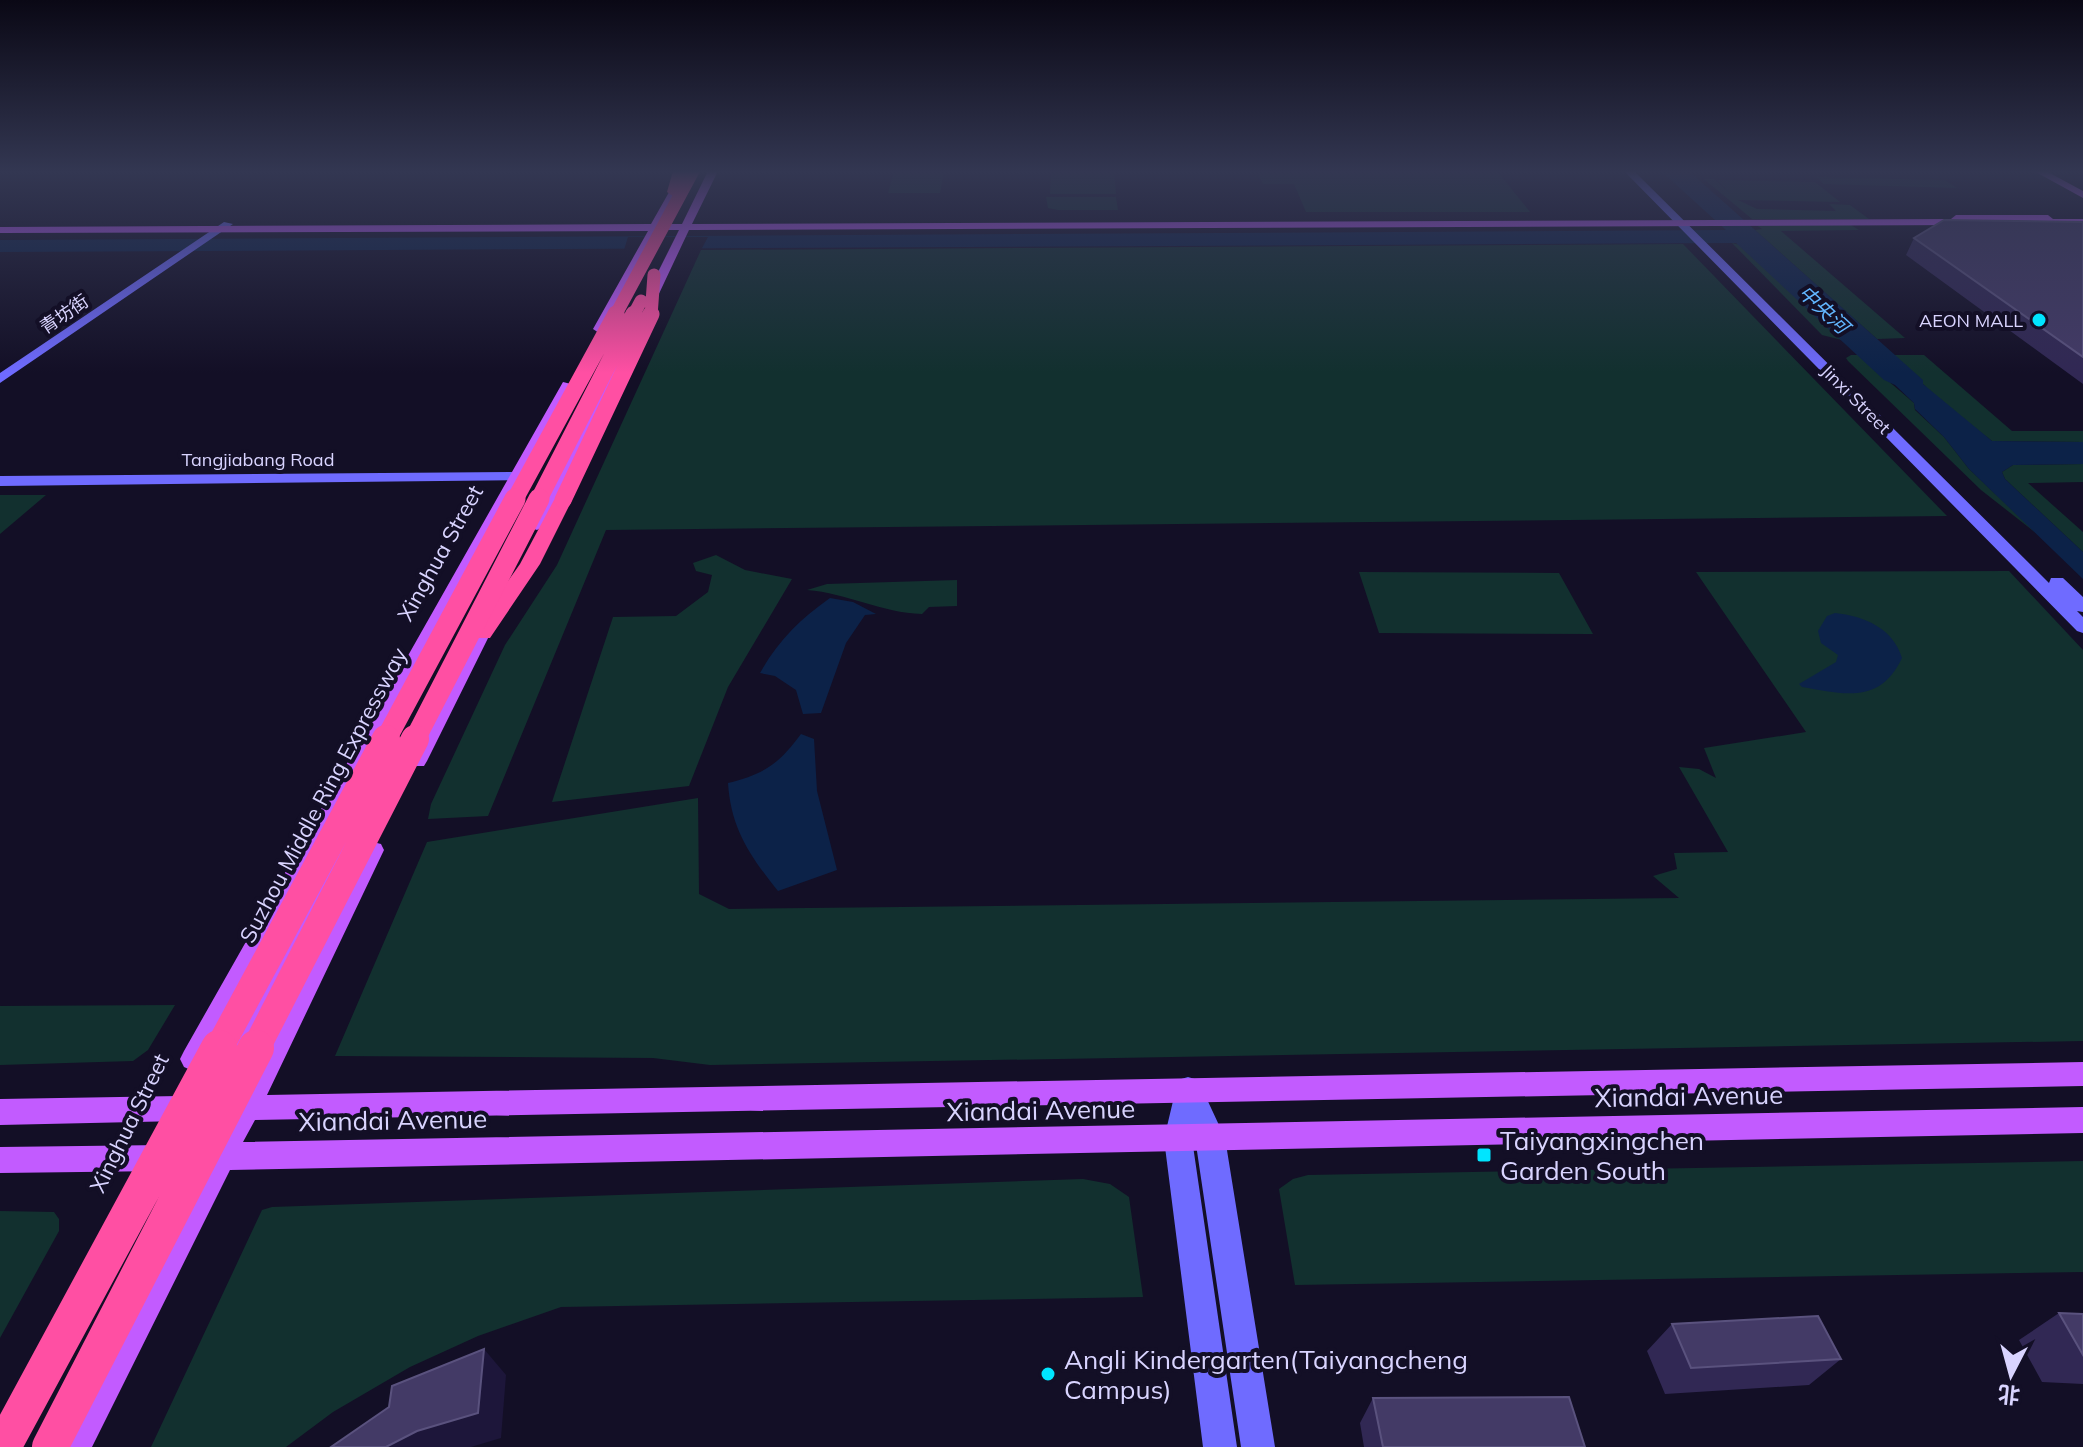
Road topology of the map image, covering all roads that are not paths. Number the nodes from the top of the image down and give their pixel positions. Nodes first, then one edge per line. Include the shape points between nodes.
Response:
1 (207, 239) edge
2 (649, 239) edge
3 (656, 239) edge
4 (673, 239) edge
5 (679, 239) edge
6 (1703, 239) edge
7 (654, 275) junction
8 (0, 379) edge
9 (516, 477) junction
10 (0, 481) edge
11 (2073, 597) edge
12 (2083, 627) edge
13 (482, 633) junction
14 (356, 765) junction
15 (265, 930) junction
16 (261, 1001) junction
17 (2083, 1074) edge
18 (1188, 1089) junction
19 (166, 1109) junction
20 (207, 1109) junction
21 (246, 1109) junction
22 (0, 1112) edge
23 (2083, 1120) edge
24 (1211, 1138) junction
25 (1178, 1139) junction
26 (145, 1158) junction
27 (181, 1158) junction
28 (221, 1158) junction
29 (0, 1160) edge
30 (114, 1293) junction
31 (0, 1431) edge
32 (3, 1447) edge
33 (32, 1447) edge
34 (50, 1447) edge
35 (64, 1447) edge
36 (74, 1447) edge
37 (1220, 1447) edge
38 (1258, 1447) edge

1 - 8 main road, 青坊街
2 - 9 main road, Xinghua Street
3 - 32 highway, Suzhou Middle Ring Expressway, bridge
4 - 7 highway
5 - 13 main road
6 - 11 main road, Jinxi Street
7 - 13 highway, bridge via 651,316 563,500 530,564
7 - 34 highway, bridge
9 - 10 main road, Tangjiabang Road
9 - 14 main road, Xinghua Street
11 - 12 main road, Jinxi Street
13 - 21 main road
14 - 15 main road, Xinghua Street
14 - 16 main road via 357,821
15 - 16 main road
15 - 19 main road, Xinghua Street
16 - 20 main road
17 - 18 main road, Xiandai Avenue
18 - 21 main road, Xiandai Avenue
18 - 24 main road
18 - 25 main road
19 - 20 main road, Xiandai Avenue
19 - 22 main road, Xiandai Avenue
19 - 26 main road, Xinghua Street
19 - 27 main road
20 - 21 main road, Xiandai Avenue
20 - 28 main road
21 - 28 main road
23 - 24 main road, Xiandai Avenue
24 - 25 main road, Xiandai Avenue
24 - 38 main road
25 - 28 main road, Xiandai Avenue
25 - 37 main road
26 - 27 main road, Xiandai Avenue
26 - 29 main road, Xiandai Avenue
26 - 31 main road, Xinghua Street
27 - 28 main road, Xiandai Avenue
27 - 30 main road
28 - 36 main road
30 - 33 main road
30 - 35 main road

